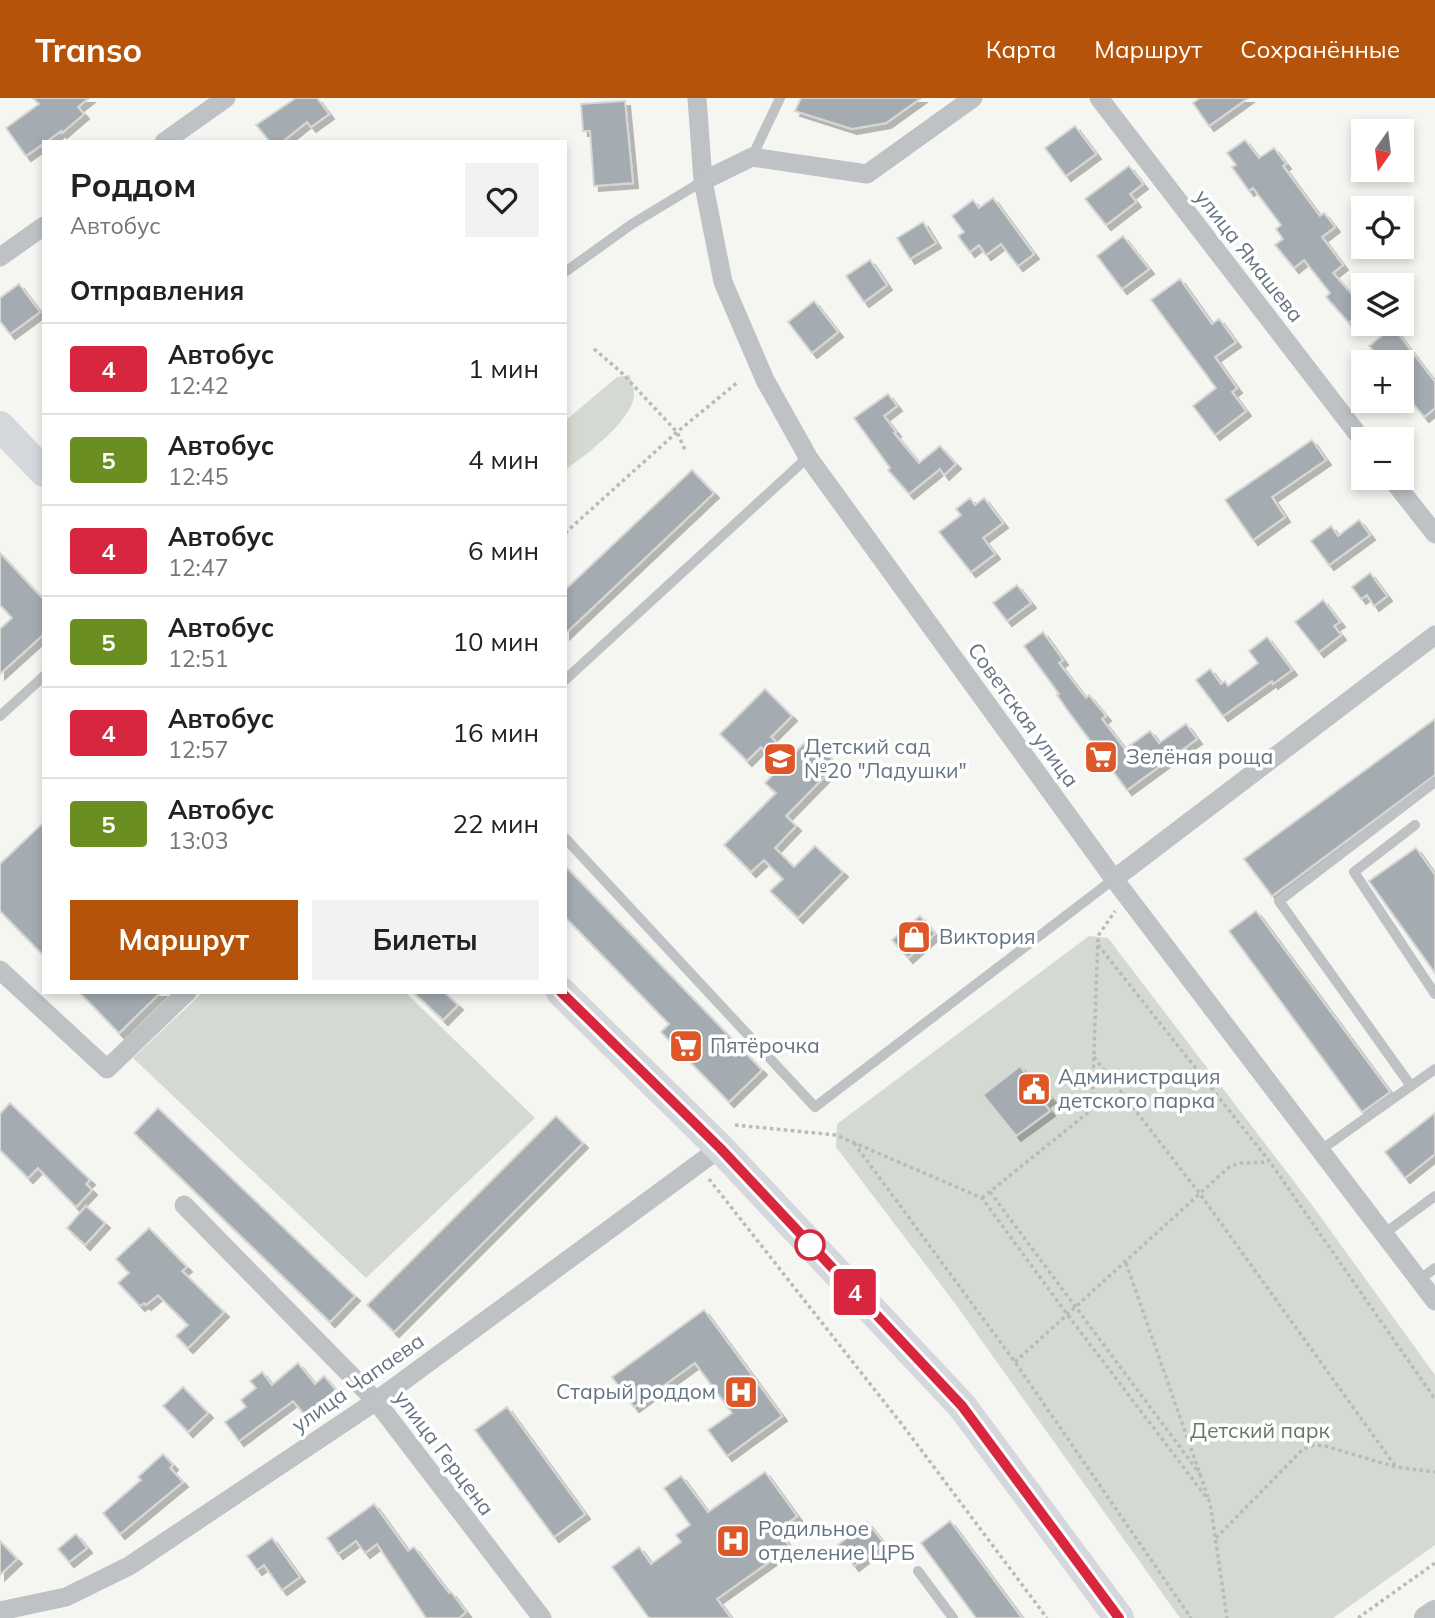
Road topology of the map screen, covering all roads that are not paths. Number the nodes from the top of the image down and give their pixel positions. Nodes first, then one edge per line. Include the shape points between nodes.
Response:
1 (226, 98) edge
2 (697, 98) edge
3 (780, 98) edge
4 (973, 98) edge
5 (1099, 98) edge
6 (167, 140) edge
7 (752, 157) junction
8 (703, 181) junction
9 (42, 227) edge
10 (0, 257) edge
11 (567, 271) edge
12 (0, 426) edge
13 (1352, 427) edge
14 (808, 457) junction
15 (42, 470) edge
16 (1400, 490) edge
17 (1435, 534) edge
18 (1435, 635) edge
19 (42, 678) edge
20 (567, 678) edge
21 (0, 716) edge
22 (1435, 782) edge
23 (1415, 825) dead end
24 (567, 840) edge
25 (1114, 878) junction
26 (0, 970) edge
27 (185, 994) edge
28 (563, 994) edge
29 (1435, 994) edge
30 (1435, 1069) edge
31 (1411, 1086) junction
32 (717, 1146) junction
33 (1322, 1149) junction
34 (1435, 1196) edge
35 (184, 1205) dead end
36 (1385, 1233) junction
37 (1435, 1268) edge
38 (1419, 1280) junction
39 (1435, 1301) edge
40 (376, 1401) junction
41 (918, 1571) dead end
42 (0, 1611) edge
43 (1435, 1612) edge
44 (542, 1618) edge
45 (953, 1618) edge
46 (1119, 1618) edge
47 (1426, 1618) edge

1 - 6 street
2 - 8 street, Советская улица
3 - 7 lane
4 - 7 street via 867,174
5 - 13 street, улица Ямашева
7 - 8 street
8 - 11 lane
8 - 14 street, Советская улица via 723,282 765,380
9 - 10 street
12 - 15 main road
14 - 20 lane
14 - 25 street, Советская улица
16 - 17 street
18 - 25 street
19 - 21 lane
22 - 31 lane via 1279,901
23 - 29 lane via 1354,872
24 - 25 lane via 815,1107
25 - 33 street, Советская улица
26 - 27 street via 107,1069
28 - 32 main road
30 - 31 lane
31 - 33 lane
32 - 40 street, улица Чапаева
32 - 46 main road via 962,1406
33 - 36 street, Советская улица
34 - 36 lane
35 - 40 street, улица Герцена
36 - 38 street, Советская улица
37 - 38 lane
38 - 39 street, Советская улица
40 - 42 street, улица Чапаева via 129,1566 66,1597
40 - 44 street, улица Герцена
41 - 45 lane
43 - 47 street

